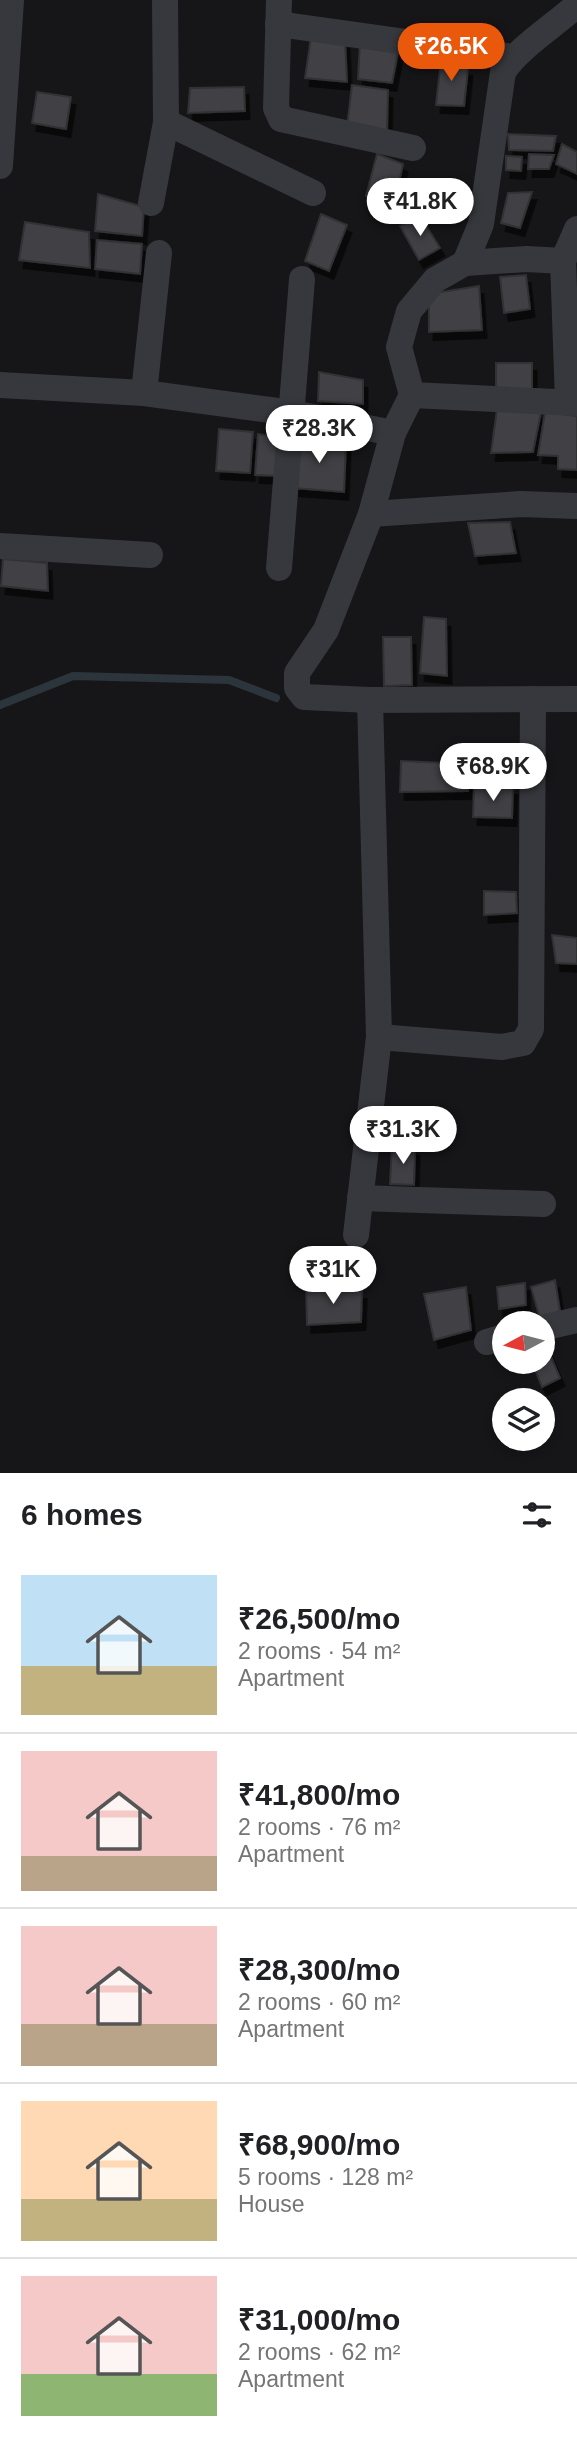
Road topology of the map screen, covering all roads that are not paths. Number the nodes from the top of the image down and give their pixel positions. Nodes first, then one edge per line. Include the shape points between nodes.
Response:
1 (11, 0) edge
2 (165, 0) edge
3 (577, 5) edge
4 (278, 12) edge
5 (3, 55) edge
6 (512, 57) junction
7 (166, 122) junction
8 (413, 148) dead end
9 (0, 166) edge
10 (313, 193) dead end
11 (151, 202) dead end
12 (577, 229) edge
13 (159, 253) dead end
14 (563, 261) junction
15 (465, 263) junction
16 (302, 279) dead end
17 (0, 385) edge
18 (144, 393) junction
19 (412, 395) junction
20 (573, 402) edge
21 (293, 413) junction
22 (393, 433) junction
23 (577, 506) edge
24 (371, 514) junction
25 (0, 546) edge
26 (150, 555) dead end
27 (279, 568) dead end
28 (533, 699) junction
29 (577, 699) edge
30 (370, 700) junction
31 (379, 1037) junction
32 (360, 1198) junction
33 (543, 1204) dead end
34 (356, 1235) dead end
35 (577, 1320) edge
36 (555, 1325) edge

1 - 5 street
2 - 7 street
3 - 6 street
4 - 6 street
4 - 8 street via 276,108 281,119
5 - 9 street
6 - 15 street via 497,99 481,224
7 - 10 street
7 - 11 street
12 - 14 street
13 - 18 street
14 - 15 street
14 - 20 street
15 - 19 street via 435,280 409,311 399,347
16 - 21 street
17 - 18 street
18 - 21 street
19 - 20 street
19 - 22 street
21 - 22 street
21 - 27 street
22 - 24 street
23 - 24 street via 521,504
24 - 30 street via 326,630 297,673 297,688 304,697
25 - 26 street
28 - 29 street
28 - 30 street
28 - 31 street via 531,1029 523,1043 502,1047
30 - 31 street
31 - 32 street
32 - 33 street
32 - 34 street
35 - 36 street

